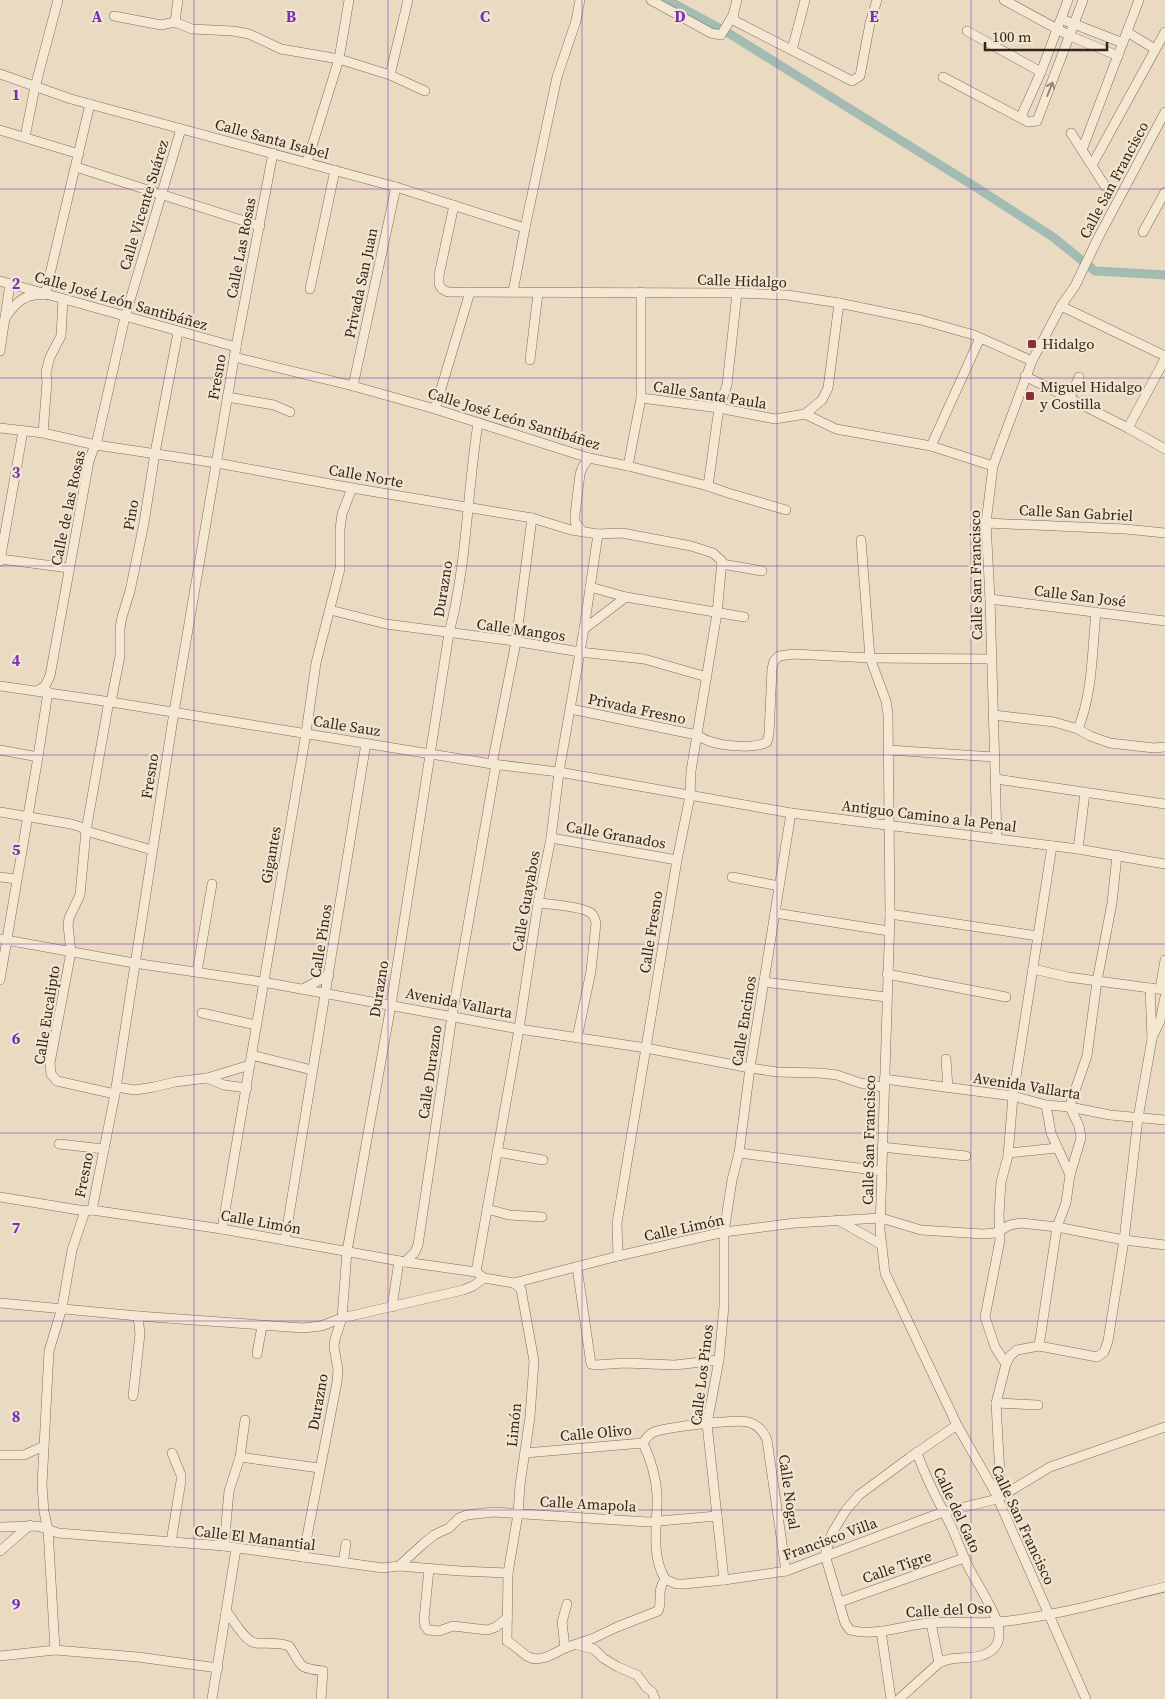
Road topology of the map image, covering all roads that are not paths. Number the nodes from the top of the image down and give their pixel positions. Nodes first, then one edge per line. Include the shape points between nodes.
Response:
1 (58, 0) edge
2 (178, 0) edge
3 (349, 0) edge
4 (408, 0) edge
5 (580, 0) edge
6 (651, 0) edge
7 (738, 0) edge
8 (805, 0) edge
9 (877, 0) edge
10 (1004, 0) edge
11 (1068, 0) edge
12 (1083, 0) edge
13 (1139, 0) edge
14 (114, 16) dead end
15 (731, 19) junction
16 (175, 22) junction
17 (1059, 23) junction
18 (1074, 25) junction
19 (967, 31) dead end
20 (1127, 32) junction
21 (1165, 32) edge
22 (1070, 36) junction
23 (1123, 43) junction
24 (1155, 49) junction
25 (792, 50) junction
26 (1118, 56) junction
27 (339, 59) junction
28 (1040, 72) junction
29 (0, 74) edge
30 (390, 76) junction
31 (943, 77) dead end
32 (35, 87) junction
33 (425, 91) dead end
34 (90, 104) junction
35 (1165, 112) edge
36 (1024, 119) junction
37 (181, 129) junction
38 (0, 130) edge
39 (1071, 133) dead end
40 (25, 137) junction
41 (1082, 150) junction
42 (79, 154) junction
43 (274, 154) junction
44 (307, 162) junction
45 (1092, 165) junction
46 (76, 167) junction
47 (335, 170) junction
48 (1105, 186) dead end
49 (396, 187) junction
50 (1165, 192) edge
51 (162, 194) junction
52 (454, 205) junction
53 (1160, 209) edge
54 (260, 226) junction
55 (524, 228) junction
56 (1143, 232) dead end
57 (0, 281) edge
58 (10, 284) junction
59 (310, 289) dead end
60 (470, 292) junction
61 (513, 292) junction
62 (641, 292) junction
63 (538, 293) junction
64 (737, 293) junction
65 (45, 295) junction
66 (63, 299) junction
67 (839, 303) junction
68 (1061, 306) junction
69 (125, 317) junction
70 (5, 318) junction
71 (178, 332) junction
72 (980, 338) junction
73 (236, 347) junction
74 (0, 351) edge
75 (234, 357) junction
76 (1165, 357) edge
77 (530, 360) dead end
78 (1032, 361) junction
79 (1026, 376) junction
80 (1079, 378) dead end
81 (353, 386) junction
82 (227, 397) junction
83 (641, 398) junction
84 (1070, 398) junction
85 (434, 408) junction
86 (719, 408) junction
87 (290, 412) dead end
88 (806, 414) junction
89 (478, 423) junction
90 (0, 428) edge
91 (1128, 428) junction
92 (23, 431) junction
93 (43, 434) junction
94 (96, 445) junction
95 (930, 446) junction
96 (1165, 449) edge
97 (155, 453) junction
98 (589, 458) junction
99 (217, 463) junction
100 (628, 466) junction
101 (993, 466) junction
102 (708, 486) junction
103 (352, 488) junction
104 (468, 507) junction
105 (786, 510) dead end
106 (575, 515) junction
107 (532, 518) junction
108 (986, 523) junction
109 (558, 525) junction
110 (583, 532) junction
111 (1165, 533) edge
112 (598, 534) junction
113 (861, 540) dead end
114 (0, 560) edge
115 (722, 562) junction
116 (69, 568) junction
117 (762, 571) dead end
118 (590, 586) junction
119 (626, 597) junction
120 (990, 599) junction
121 (330, 610) junction
122 (1096, 612) junction
123 (717, 613) junction
124 (744, 617) dead end
125 (1165, 622) edge
126 (584, 629) junction
127 (449, 633) junction
128 (516, 642) junction
129 (580, 652) junction
130 (870, 658) junction
131 (992, 659) junction
132 (50, 676) junction
133 (707, 677) junction
134 (0, 686) edge
135 (37, 691) junction
136 (52, 693) junction
137 (110, 701) junction
138 (571, 709) junction
139 (174, 712) junction
140 (993, 715) junction
141 (1078, 729) junction
142 (306, 733) junction
143 (697, 735) junction
144 (366, 743) junction
145 (1165, 747) edge
146 (0, 750) edge
147 (889, 750) junction
148 (431, 754) junction
149 (38, 757) junction
150 (994, 757) junction
151 (494, 764) junction
152 (559, 772) junction
153 (996, 779) junction
154 (1085, 793) junction
155 (690, 796) junction
156 (1165, 804) edge
157 (0, 812) edge
158 (790, 813) junction
159 (27, 817) junction
160 (889, 824) junction
161 (86, 831) junction
162 (551, 838) junction
163 (997, 839) junction
164 (1052, 846) junction
165 (1078, 849) junction
166 (152, 850) junction
167 (1117, 855) junction
168 (677, 860) junction
169 (1165, 864) edge
170 (0, 876) edge
171 (732, 877) dead end
172 (17, 879) junction
173 (212, 884) dead end
174 (779, 886) junction
175 (538, 903) junction
176 (775, 913) junction
177 (890, 914) junction
178 (889, 931) junction
179 (1038, 936) junction
180 (3, 940) edge
181 (71, 952) junction
182 (1165, 960) edge
183 (134, 963) junction
184 (1033, 969) junction
185 (197, 972) junction
186 (887, 974) junction
187 (329, 975) junction
188 (0, 980) edge
189 (1097, 980) junction
190 (263, 982) junction
191 (764, 982) junction
192 (1150, 988) junction
193 (303, 989) junction
194 (1163, 992) edge
195 (326, 993) junction
196 (886, 997) junction
197 (1006, 997) dead end
198 (391, 1005) junction
199 (202, 1013) dead end
200 (452, 1016) junction
201 (256, 1025) junction
202 (519, 1028) junction
203 (577, 1038) junction
204 (1152, 1039) junction
205 (646, 1048) junction
206 (946, 1059) dead end
207 (250, 1060) junction
208 (750, 1068) junction
209 (312, 1070) junction
210 (207, 1078) junction
211 (884, 1083) junction
212 (247, 1088) junction
213 (948, 1088) junction
214 (115, 1091) junction
215 (1014, 1096) junction
216 (1046, 1105) junction
217 (1070, 1107) junction
218 (1138, 1118) junction
219 (1165, 1120) edge
220 (60, 1144) dead end
221 (882, 1147) junction
222 (1057, 1148) junction
223 (104, 1149) junction
224 (497, 1152) junction
225 (1008, 1152) junction
226 (739, 1154) junction
227 (966, 1156) dead end
228 (543, 1160) dead end
229 (882, 1171) junction
230 (1070, 1175) junction
231 (0, 1198) edge
232 (487, 1209) junction
233 (89, 1211) junction
234 (542, 1217) dead end
235 (881, 1218) junction
236 (838, 1220) junction
237 (1056, 1227) junction
238 (222, 1230) junction
239 (998, 1230) junction
240 (724, 1232) junction
241 (285, 1240) junction
242 (1124, 1240) junction
243 (418, 1245) junction
244 (882, 1245) junction
245 (1165, 1246) edge
246 (347, 1251) junction
247 (618, 1256) junction
248 (402, 1261) junction
249 (424, 1265) junction
250 (577, 1267) junction
251 (476, 1272) junction
252 (484, 1278) junction
253 (514, 1283) junction
254 (0, 1302) edge
255 (392, 1307) junction
256 (62, 1308) junction
257 (138, 1316) junction
258 (342, 1318) junction
259 (262, 1326) junction
260 (1039, 1346) junction
261 (257, 1354) dead end
262 (719, 1360) junction
263 (1006, 1364) junction
264 (133, 1396) dead end
265 (996, 1403) junction
266 (1038, 1405) dead end
267 (245, 1420) dead end
268 (707, 1424) junction
269 (753, 1424) joint
270 (958, 1425) junction
271 (1165, 1427) edge
272 (643, 1443) junction
273 (44, 1446) junction
274 (917, 1452) junction
275 (172, 1453) dead end
276 (525, 1453) junction
277 (0, 1455) edge
278 (240, 1457) junction
279 (320, 1468) junction
280 (996, 1495) junction
281 (943, 1512) junction
282 (518, 1514) junction
283 (716, 1516) junction
284 (656, 1522) junction
285 (30, 1525) junction
286 (0, 1527) edge
287 (48, 1529) junction
288 (171, 1542) junction
289 (346, 1544) dead end
290 (224, 1546) junction
291 (236, 1549) junction
292 (0, 1551) edge
293 (825, 1556) junction
294 (303, 1557) junction
295 (964, 1558) junction
296 (343, 1563) junction
297 (399, 1566) junction
298 (429, 1569) junction
299 (786, 1571) junction
300 (508, 1573) junction
301 (665, 1579) junction
302 (724, 1580) junction
303 (1165, 1587) edge
304 (840, 1602) junction
305 (567, 1604) dead end
306 (226, 1611) junction
307 (1049, 1614) junction
308 (507, 1618) junction
309 (997, 1622) junction
310 (931, 1623) junction
311 (881, 1630) junction
312 (575, 1645) junction
313 (565, 1648) junction
314 (55, 1650) junction
315 (0, 1656) edge
316 (939, 1663) junction
317 (218, 1668) junction
318 (212, 1699) edge
319 (321, 1699) edge
320 (655, 1699) edge
321 (891, 1699) edge
322 (899, 1699) edge
323 (1086, 1699) edge

1 - 32 street
2 - 16 street
3 - 27 street
4 - 30 street
5 - 55 street via 557,77
6 - 15 street via 711,33 721,35
7 - 15 street
8 - 25 street
9 - 25 street via 860,76 852,81
10 - 17 street
11 - 17 street
12 - 18 street
13 - 20 street
14 - 16 street via 161,25
15 - 25 street
16 - 27 street via 192,29 249,34 281,49
17 - 18 street
17 - 22 street
17 - 28 street
18 - 22 street
18 - 23 street
19 - 28 street
20 - 23 street
20 - 24 street
21 - 24 street
22 - 26 street
36 -> 22 street via 1033,122 1040,116
23 - 26 street
24 - 45 street
26 - 41 street
27 - 30 street
27 - 44 street
28 - 36 street via 1023,112
29 - 32 street, Calle Santa Isabel
30 - 33 street
31 - 36 street
32 - 34 street, Calle Santa Isabel
32 - 40 street
34 - 37 street, Calle Santa Isabel
34 - 42 street
35 - 68 street, Calle San Francisco via 1081,274
37 - 43 street, Calle Santa Isabel
37 - 51 street, Calle Vicente Suárez
38 - 40 street
39 - 41 street
40 - 42 street
41 - 45 street
42 - 46 street
43 - 44 street, Calle Santa Isabel
43 - 54 street, Calle Las Rosas
44 - 47 street, Calle Santa Isabel
45 - 48 street
46 - 51 street
46 - 65 street
47 - 49 street, Calle Santa Isabel
47 - 59 street
49 - 52 street, Calle Santa Isabel
49 - 81 street, Privada San Juan
50 - 53 street
51 - 54 street
51 - 69 street, Calle Vicente Suárez
52 - 55 street, Calle Santa Isabel
52 - 60 street, Calle Hidalgo via 439,284 448,292
53 - 56 street
54 - 73 street, Calle Las Rosas
55 - 61 street
57 - 58 street, Calle José León Santibáñez
58 - 65 street, Calle José León Santibáñez
58 - 70 street
60 - 61 street, Calle Hidalgo
60 - 85 street
61 - 63 street, Calle Hidalgo
62 - 63 street, Calle Hidalgo
62 - 64 street, Calle Hidalgo
62 - 83 street, Calle Santa Paula
63 - 77 street
64 - 67 street, Calle Hidalgo via 786,295
64 - 86 street via 727,385
65 - 66 street, Calle José León Santibáñez
65 - 70 street via 28,296
66 - 69 street, Calle José León Santibáñez
66 - 93 street via 61,336 46,372
67 - 72 street, Calle Hidalgo via 921,320
67 - 88 street via 828,388 822,400
68 - 76 street
68 - 78 street, Calle San Francisco
69 - 71 street, Calle José León Santibáñez
69 - 94 street, Calle de las Rosas
70 - 74 street
71 - 73 street, Calle José León Santibáñez
71 - 97 street, Pino
72 - 78 street, Calle Hidalgo
72 - 95 street
73 - 75 street, Fresno
75 - 81 street, Calle José León Santibáñez
75 - 82 street, Fresno
76 - 91 street
78 - 79 street, Calle San Francisco
79 - 84 street
79 - 101 street, Calle San Francisco
80 - 84 street
81 - 85 street, Calle José León Santibáñez
82 - 87 street via 274,405
82 - 99 street, Fresno
83 - 86 street, Calle Santa Paula
83 - 100 street
84 - 91 street
85 - 89 street, Calle José León Santibáñez
86 - 88 street, Calle Santa Paula via 775,419
86 - 102 street
88 - 95 street via 836,429
89 - 98 street, Calle José León Santibáñez
89 - 104 street, Durazno
90 - 92 street, Calle Norte
91 - 96 street
92 - 93 street, Calle Norte
92 - 114 street
93 - 94 street, Calle Norte
94 - 97 street, Calle Norte
94 - 116 street, Calle de las Rosas via 89,461
95 - 101 street
97 - 99 street, Calle Norte
97 - 137 street, Pino via 144,523 120,628 120,656
98 - 100 street, Calle José León Santibáñez
98 - 106 street via 580,474
99 - 103 street, Calle Norte
99 - 139 street, Fresno
100 - 102 street, Calle José León Santibáñez
101 - 108 street, Calle San Francisco
102 - 105 street, Calle José León Santibáñez
103 - 104 street, Calle Norte
103 - 121 street, Gigantes via 342,514 340,569
104 - 107 street, Calle Norte
104 - 127 street, Durazno via 457,605
106 - 109 street
106 - 110 street via 575,522
107 - 109 street, Calle Norte
107 - 128 street, Calle Durazno
108 - 111 street, Calle San Gabriel
108 - 120 street, Calle San Francisco
109 - 110 street, Calle Norte
110 - 112 street, Calle Norte
112 - 115 street, Calle Norte via 622,532 691,546 713,553
112 - 118 street, Calle Guayabos
113 - 130 street, Calle San Francisco
114 - 116 street
115 - 117 street, Calle Norte
115 - 123 street, Calle Fresno
116 - 132 street, Calle de las Rosas
118 - 119 street
118 - 126 street, Calle Guayabos
119 - 123 street
119 - 126 street
120 - 122 street, Calle San José
120 - 131 street, Calle San Francisco
121 - 127 street, Calle Mangos via 386,624
121 - 142 street, Gigantes via 316,664
122 - 125 street, Calle San José
122 - 141 street via 1090,680 1085,711
123 - 124 street
123 - 133 street, Calle Fresno
126 - 129 street, Calle Guayabos
127 - 128 street, Calle Mangos
127 - 148 street, Durazno
128 - 129 street, Calle Mangos
128 - 151 street, Calle Durazno
129 - 133 street, Calle Mangos via 644,659
129 - 138 street, Calle Guayabos
130 - 131 street
130 - 143 street, Privada Fresno via 779,656 772,669 767,742 756,746 725,744
130 - 147 street, Calle San Francisco via 886,701
131 - 140 street, Calle San Francisco
132 - 135 street via 45,686
132 - 136 street
133 - 143 street, Calle Fresno
134 - 135 street, Calle Sauz
135 - 136 street, Calle Sauz
136 - 137 street, Calle Sauz
136 - 149 street
137 - 139 street, Calle Sauz
137 - 161 street, Pino
138 - 143 street, Privada Fresno
138 - 152 street, Calle Guayabos
139 - 142 street, Calle Sauz
139 - 166 street, Fresno
140 - 141 street via 1054,722
140 - 150 street, Calle San Francisco
141 - 145 street via 1110,742
142 - 144 street, Calle Sauz
142 - 190 street, Gigantes
143 - 155 street, Calle Fresno
144 - 148 street, Calle Sauz
144 - 187 street, Calle Pinos
146 - 149 street
147 - 150 street
147 - 160 street, Calle San Francisco
148 - 151 street, Calle Sauz
148 - 198 street, Durazno
149 - 159 street
150 - 153 street, Calle San Francisco
151 - 152 street, Calle Sauz
151 - 200 street, Calle Durazno
152 - 155 street, Calle Sauz
152 - 162 street, Calle Guayabos
153 - 154 street
153 - 163 street, Calle San Francisco
154 - 156 street
154 - 165 street
155 - 158 street, Antiguo Camino a la Penal
155 - 168 street, Calle Fresno
157 - 159 street
158 - 160 street, Antiguo Camino a la Penal
158 - 174 street, Calle Encinos
159 - 161 street via 71,824
159 - 172 street
160 - 163 street, Antiguo Camino a la Penal
160 - 177 street, Calle San Francisco
161 - 166 street
161 - 181 street, Calle Eucalipto via 80,895 68,925
162 - 168 street, Calle Granados
162 - 175 street, Calle Guayabos
163 - 164 street, Antiguo Camino a la Penal
164 - 165 street, Antiguo Camino a la Penal
164 - 179 street
165 - 167 street, Antiguo Camino a la Penal
166 - 183 street, Fresno
167 - 169 street, Antiguo Camino a la Penal
167 - 189 street via 1112,904
168 - 205 street, Calle Fresno
170 - 172 street
171 - 174 street
172 - 180 street
173 - 185 street
174 - 176 street, Calle Encinos
175 - 202 street, Calle Guayabos
175 - 203 street via 585,910 595,918 591,971
176 - 178 street
176 - 191 street, Calle Encinos
177 - 178 street, Calle San Francisco
177 - 179 street
178 - 186 street, Calle San Francisco
179 - 184 street
180 - 181 street, Avenida Vallarta
180 - 188 street
181 - 183 street, Avenida Vallarta
181 - 214 street, Calle Eucalipto via 50,1063 51,1074 57,1081
182 - 194 street
183 - 185 street, Avenida Vallarta
183 - 214 street, Fresno
184 - 189 street
184 - 215 street
185 - 190 street, Avenida Vallarta
186 - 196 street, Calle San Francisco
186 - 197 street
187 - 193 street
187 - 195 street, Calle Pinos
189 - 192 street
189 - 217 street via 1086,1062
190 - 193 street, Avenida Vallarta
190 - 201 street, Gigantes
191 - 196 street
191 - 208 street, Calle Encinos
192 - 194 street
192 - 204 street
193 - 195 street, Avenida Vallarta
194 - 204 street via 1160,1021
195 - 198 street, Avenida Vallarta
195 - 209 street, Calle Pinos
196 - 211 street, Calle San Francisco
198 - 200 street, Avenida Vallarta
198 - 246 street, Durazno
199 - 201 street
200 - 202 street, Avenida Vallarta
200 - 243 street, Calle Durazno
201 - 207 street, Gigantes
202 - 203 street, Avenida Vallarta
202 - 224 street, Calle Guayabos
203 - 205 street, Avenida Vallarta
204 - 218 street
205 - 208 street, Avenida Vallarta
205 - 247 street, Calle Fresno via 617,1223
206 - 213 street
207 - 209 street
207 - 210 street, Calle Eucalipto
207 - 212 street, Gigantes
208 - 211 street, Avenida Vallarta via 829,1074 860,1083
208 - 226 street, Calle Encinos
209 - 241 street, Calle Pinos
210 - 212 street via 224,1085
210 - 214 street, Calle Eucalipto
211 - 213 street, Avenida Vallarta
211 - 221 street, Calle San Francisco
212 - 238 street, Gigantes
213 - 215 street, Avenida Vallarta
214 - 223 street, Fresno
215 - 216 street, Avenida Vallarta
215 - 225 street
216 - 217 street, Avenida Vallarta
216 - 222 street
217 - 218 street, Avenida Vallarta
217 - 230 street via 1081,1138
218 - 219 street, Avenida Vallarta
218 - 242 street
220 - 223 street
221 - 227 street
221 - 229 street, Calle San Francisco
222 - 225 street
222 - 230 street
223 - 233 street, Fresno
224 - 228 street
224 - 232 street, Calle Guayabos
225 - 239 street via 1001,1182
226 - 229 street
226 - 240 street, Calle Encinos
229 - 235 street, Calle San Francisco
230 - 237 street via 1066,1203
231 - 233 street, Calle Limón
232 - 234 street via 508,1216
232 - 251 street, Calle Guayabos
233 - 238 street, Calle Limón
233 - 256 street, Fresno via 72,1250
235 - 236 street, Calle Limón
235 - 239 street, Calle Limón via 921,1230 983,1234
235 - 244 street, Calle San Francisco
236 - 240 street, Calle Limón
236 - 244 street
237 - 239 street, Calle Limón via 1021,1223
237 - 242 street, Calle Limón
237 - 260 street
238 - 241 street, Calle Limón
239 - 263 street via 1000,1240 985,1317 995,1347
240 - 247 street, Calle Limón
240 - 262 street, Calle Los Pinos
241 - 246 street, Calle Limón
242 - 245 street, Calle Limón
242 - 260 street via 1104,1352 1097,1357
243 - 248 street, Calle Durazno via 415,1252
243 - 249 street
244 - 270 street, Calle San Francisco via 885,1273
246 - 248 street, Calle Limón
246 - 258 street, Durazno
247 - 250 street, Calle Limón
248 - 249 street, Calle Limón
248 - 255 street
249 - 251 street, Calle Limón
250 - 253 street, Calle Limón
250 - 262 street via 591,1364 675,1365
251 - 252 street, Calle Limón
252 - 253 street, Calle Limón
252 - 255 street via 463,1290
253 - 276 street, Limón via 521,1289 533,1354
254 - 256 street
255 - 258 street
256 - 257 street
256 - 273 street, Fresno via 49,1351
257 - 259 street
257 - 264 street via 140,1334
258 - 259 street via 321,1326 303,1328
258 - 279 street, Durazno via 334,1347 337,1382
259 - 261 street
260 - 263 street via 1017,1350
262 - 268 street, Calle Los Pinos
263 - 265 street
265 - 266 street
265 - 280 street via 1000,1476
267 - 278 street
268 - 269 street, Calle Olivo
268 - 272 street, Calle Olivo via 656,1431
268 - 283 street, Calle Los Pinos
269 - 299 street, Calle Nogal via 765,1433 767,1440
270 - 274 street
270 - 280 street, Calle San Francisco
271 - 280 street, Francisco Villa via 1050,1467
272 - 276 street, Calle Olivo
272 - 284 street via 656,1481
273 - 277 street via 24,1454
273 - 287 street, Fresno via 42,1485
274 - 281 street, Calle del Gato
274 - 293 street via 860,1495 832,1533
275 - 288 street via 181,1481
276 - 282 street, Limón
278 - 279 street
278 - 290 street via 229,1491
279 - 294 street, Durazno
280 - 281 street, Francisco Villa
280 - 307 street, Calle San Francisco
281 - 293 street, Francisco Villa
281 - 295 street, Calle del Gato
282 - 284 street, Calle Amapola
282 - 297 street, Calle Amapola via 488,1513 459,1518
282 - 300 street, Limón
283 - 284 street, Calle Amapola
283 - 302 street, Calle Los Pinos
284 - 301 street via 656,1558
285 - 286 street, Calle El Manantial
285 - 287 street, Calle El Manantial
285 - 292 street
287 - 288 street, Calle El Manantial via 58,1533
287 - 314 street, Fresno
288 - 290 street, Calle El Manantial
289 - 296 street
290 - 291 street, Calle El Manantial
291 - 294 street, Calle El Manantial
291 - 306 street
293 - 299 street, Francisco Villa
293 - 304 street
294 - 296 street, Calle El Manantial
295 - 304 street, Calle Tigre
295 - 309 street, Calle del Gato
296 - 297 street, Calle El Manantial via 382,1568
297 - 298 street, Calle El Manantial
298 - 300 street, Calle El Manantial
298 - 308 street via 425,1614 428,1630 453,1626 488,1630
299 - 302 street, Francisco Villa
300 - 308 street, Limón
301 - 302 street, Francisco Villa via 676,1584
301 - 312 street via 660,1589 658,1611
303 - 307 street, Calle del Oso
304 - 311 street, Calle del Oso via 850,1630
305 - 313 street via 562,1622
306 - 317 street
306 - 319 street via 254,1643 289,1646 299,1664 323,1671
307 - 309 street, Calle del Oso
307 - 323 street, Calle San Francisco
308 - 313 street, Limón via 507,1641 528,1657 547,1657
309 - 310 street, Calle del Oso
309 - 316 street via 998,1643 986,1654 947,1658
310 - 311 street, Calle del Oso
310 - 316 street
311 - 321 street
312 - 313 street
312 - 320 street via 594,1649 618,1667 638,1675
314 - 315 street
314 - 317 street
316 - 322 street
317 - 318 street

